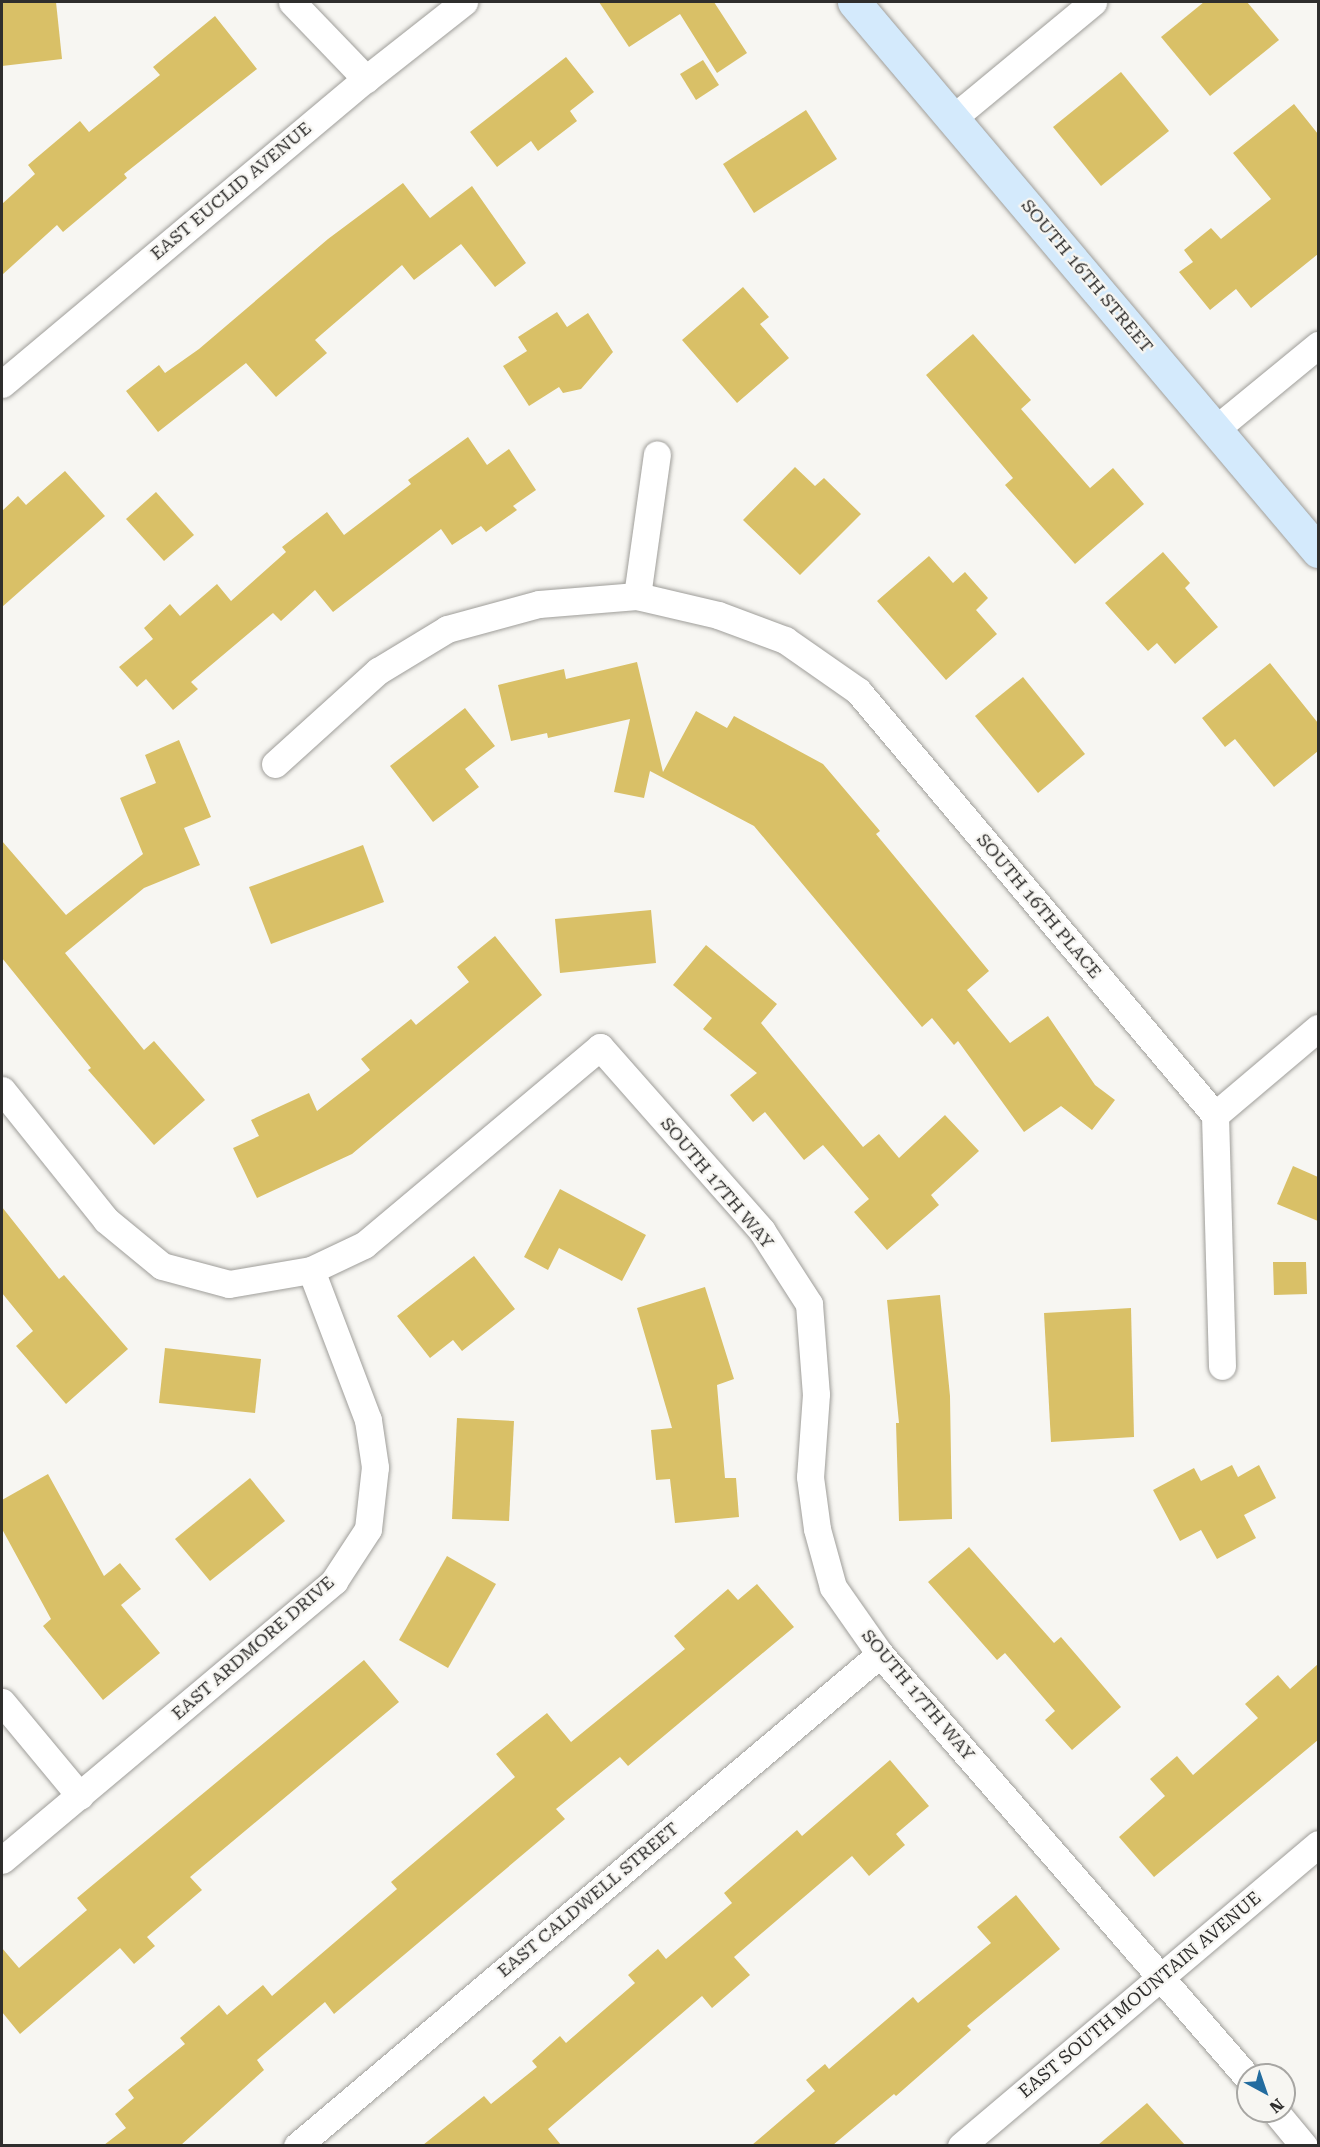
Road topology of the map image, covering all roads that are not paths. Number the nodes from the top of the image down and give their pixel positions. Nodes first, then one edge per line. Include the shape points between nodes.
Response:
1 (291, 2) edge
2 (464, 2) edge
3 (854, 2) edge
4 (1093, 2) edge
5 (366, 79) junction
6 (953, 118) junction
7 (1318, 345) edge
8 (2, 384) edge
9 (1217, 428) junction
10 (657, 454) dead end
11 (1318, 551) edge
12 (637, 596) junction
13 (275, 764) dead end
14 (1318, 1028) edge
15 (2, 1090) edge
16 (1215, 1115) junction
17 (311, 1270) junction
18 (1222, 1366) dead end
19 (880, 1654) junction
20 (2, 1702) edge
21 (80, 1796) junction
22 (1318, 1844) edge
23 (2, 1860) edge
24 (1162, 1976) junction
25 (1236, 2064) edge
26 (1285, 2123) edge
27 (297, 2145) edge
28 (961, 2145) edge
29 (1304, 2145) edge

1 - 5 street
2 - 5 street, EAST EUCLID AVENUE
3 - 6 main road, SOUTH 16TH STREET
4 - 6 street
5 - 8 street, EAST EUCLID AVENUE
6 - 9 main road, SOUTH 16TH STREET
7 - 9 street
9 - 11 main road, SOUTH 16TH STREET
10 - 12 street
12 - 13 street, SOUTH 16TH PLACE via 538,604 447,629 378,671
12 - 16 street, SOUTH 16TH PLACE via 718,615 784,640 858,691
14 - 16 street
15 - 17 street, SOUTH 17TH WAY via 106,1220 162,1266 229,1284
16 - 18 street
17 - 19 street, SOUTH 17TH WAY via 364,1245 600,1047 762,1231 808,1304 816,1394 810,1477 817,1529 833,1587
17 - 21 street, EAST ARDMORE DRIVE via 368,1420 375,1467 368,1529 334,1581
19 - 24 street, SOUTH 17TH WAY
19 - 27 street, EAST CALDWELL STREET
20 - 21 street
21 - 23 street, EAST ARDMORE DRIVE
22 - 24 street, EAST SOUTH MOUNTAIN AVENUE
24 - 25 street, SOUTH 17TH WAY
24 - 28 street, EAST SOUTH MOUNTAIN AVENUE
26 - 29 street

